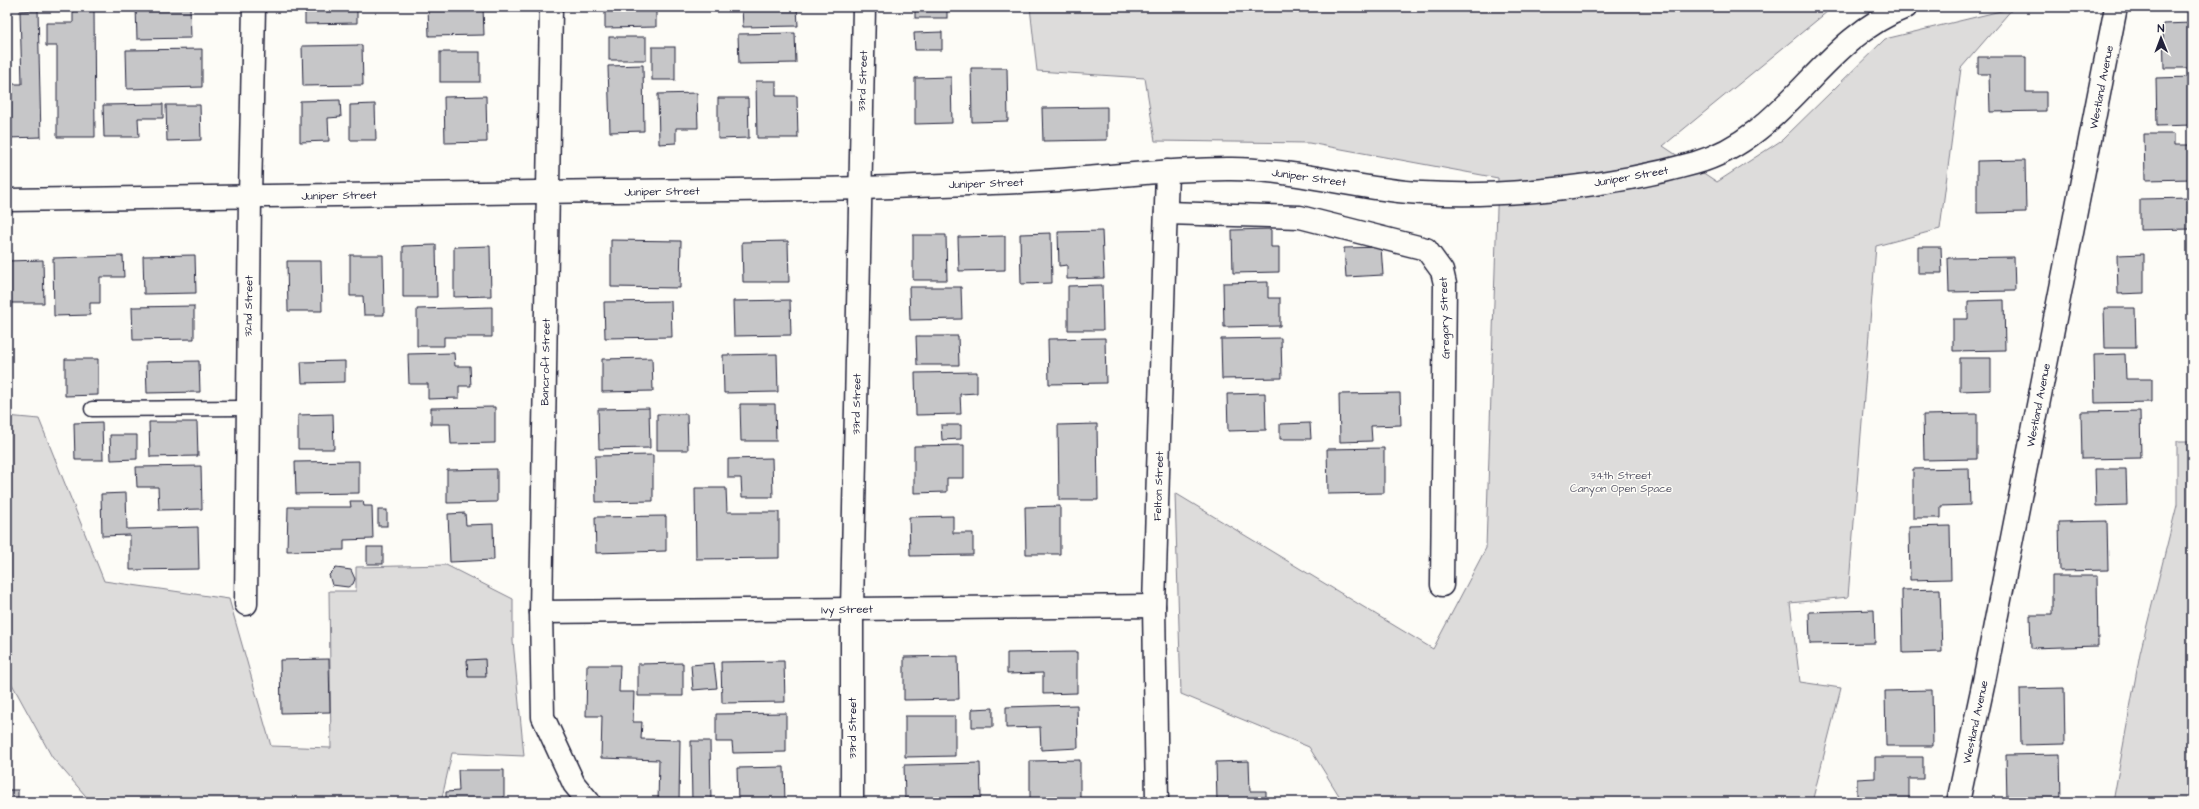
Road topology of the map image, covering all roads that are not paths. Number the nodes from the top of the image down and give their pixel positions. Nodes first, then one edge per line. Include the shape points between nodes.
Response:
1 (254, 7) edge
2 (551, 7) edge
3 (864, 7) edge
4 (1906, 7) edge
5 (2116, 7) edge
6 (1167, 171) junction
7 (860, 188) junction
8 (547, 192) junction
9 (250, 196) junction
10 (7, 200) edge
11 (1166, 213) junction
12 (247, 408) junction
13 (92, 409) dead end
14 (1442, 585) dead end
15 (246, 604) dead end
16 (1154, 606) junction
17 (852, 609) junction
18 (541, 612) junction
19 (588, 802) edge
20 (852, 802) edge
21 (1157, 802) edge
22 (1958, 802) edge

1 - 9 street, 32nd Street
2 - 8 street, Bancroft Street
3 - 7 street, 33rd Street
4 - 6 street, Juniper Street via 1884,15 1848,41 1782,110 1740,144 1702,161 1662,171 1566,187 1481,194 1419,193 1296,174 1233,168
5 - 22 street, Westland Avenue via 1986,673
6 - 7 street, Juniper Street via 1042,181
6 - 11 street, Felton Street
7 - 8 street, Juniper Street
7 - 17 street, 33rd Street
8 - 9 street, Juniper Street
8 - 18 street, Bancroft Street
9 - 10 street, Juniper Street
9 - 12 street, 32nd Street
11 - 14 street, Gregory Street via 1300,217 1426,249 1442,271 1445,284
11 - 16 street, Felton Street
12 - 13 lane
12 - 15 street, 32nd Street
16 - 17 street, Ivy Street
16 - 21 street, Felton Street
17 - 18 street, Ivy Street
17 - 20 street, 33rd Street
18 - 19 street, Bancroft Street via 543,717 574,784

